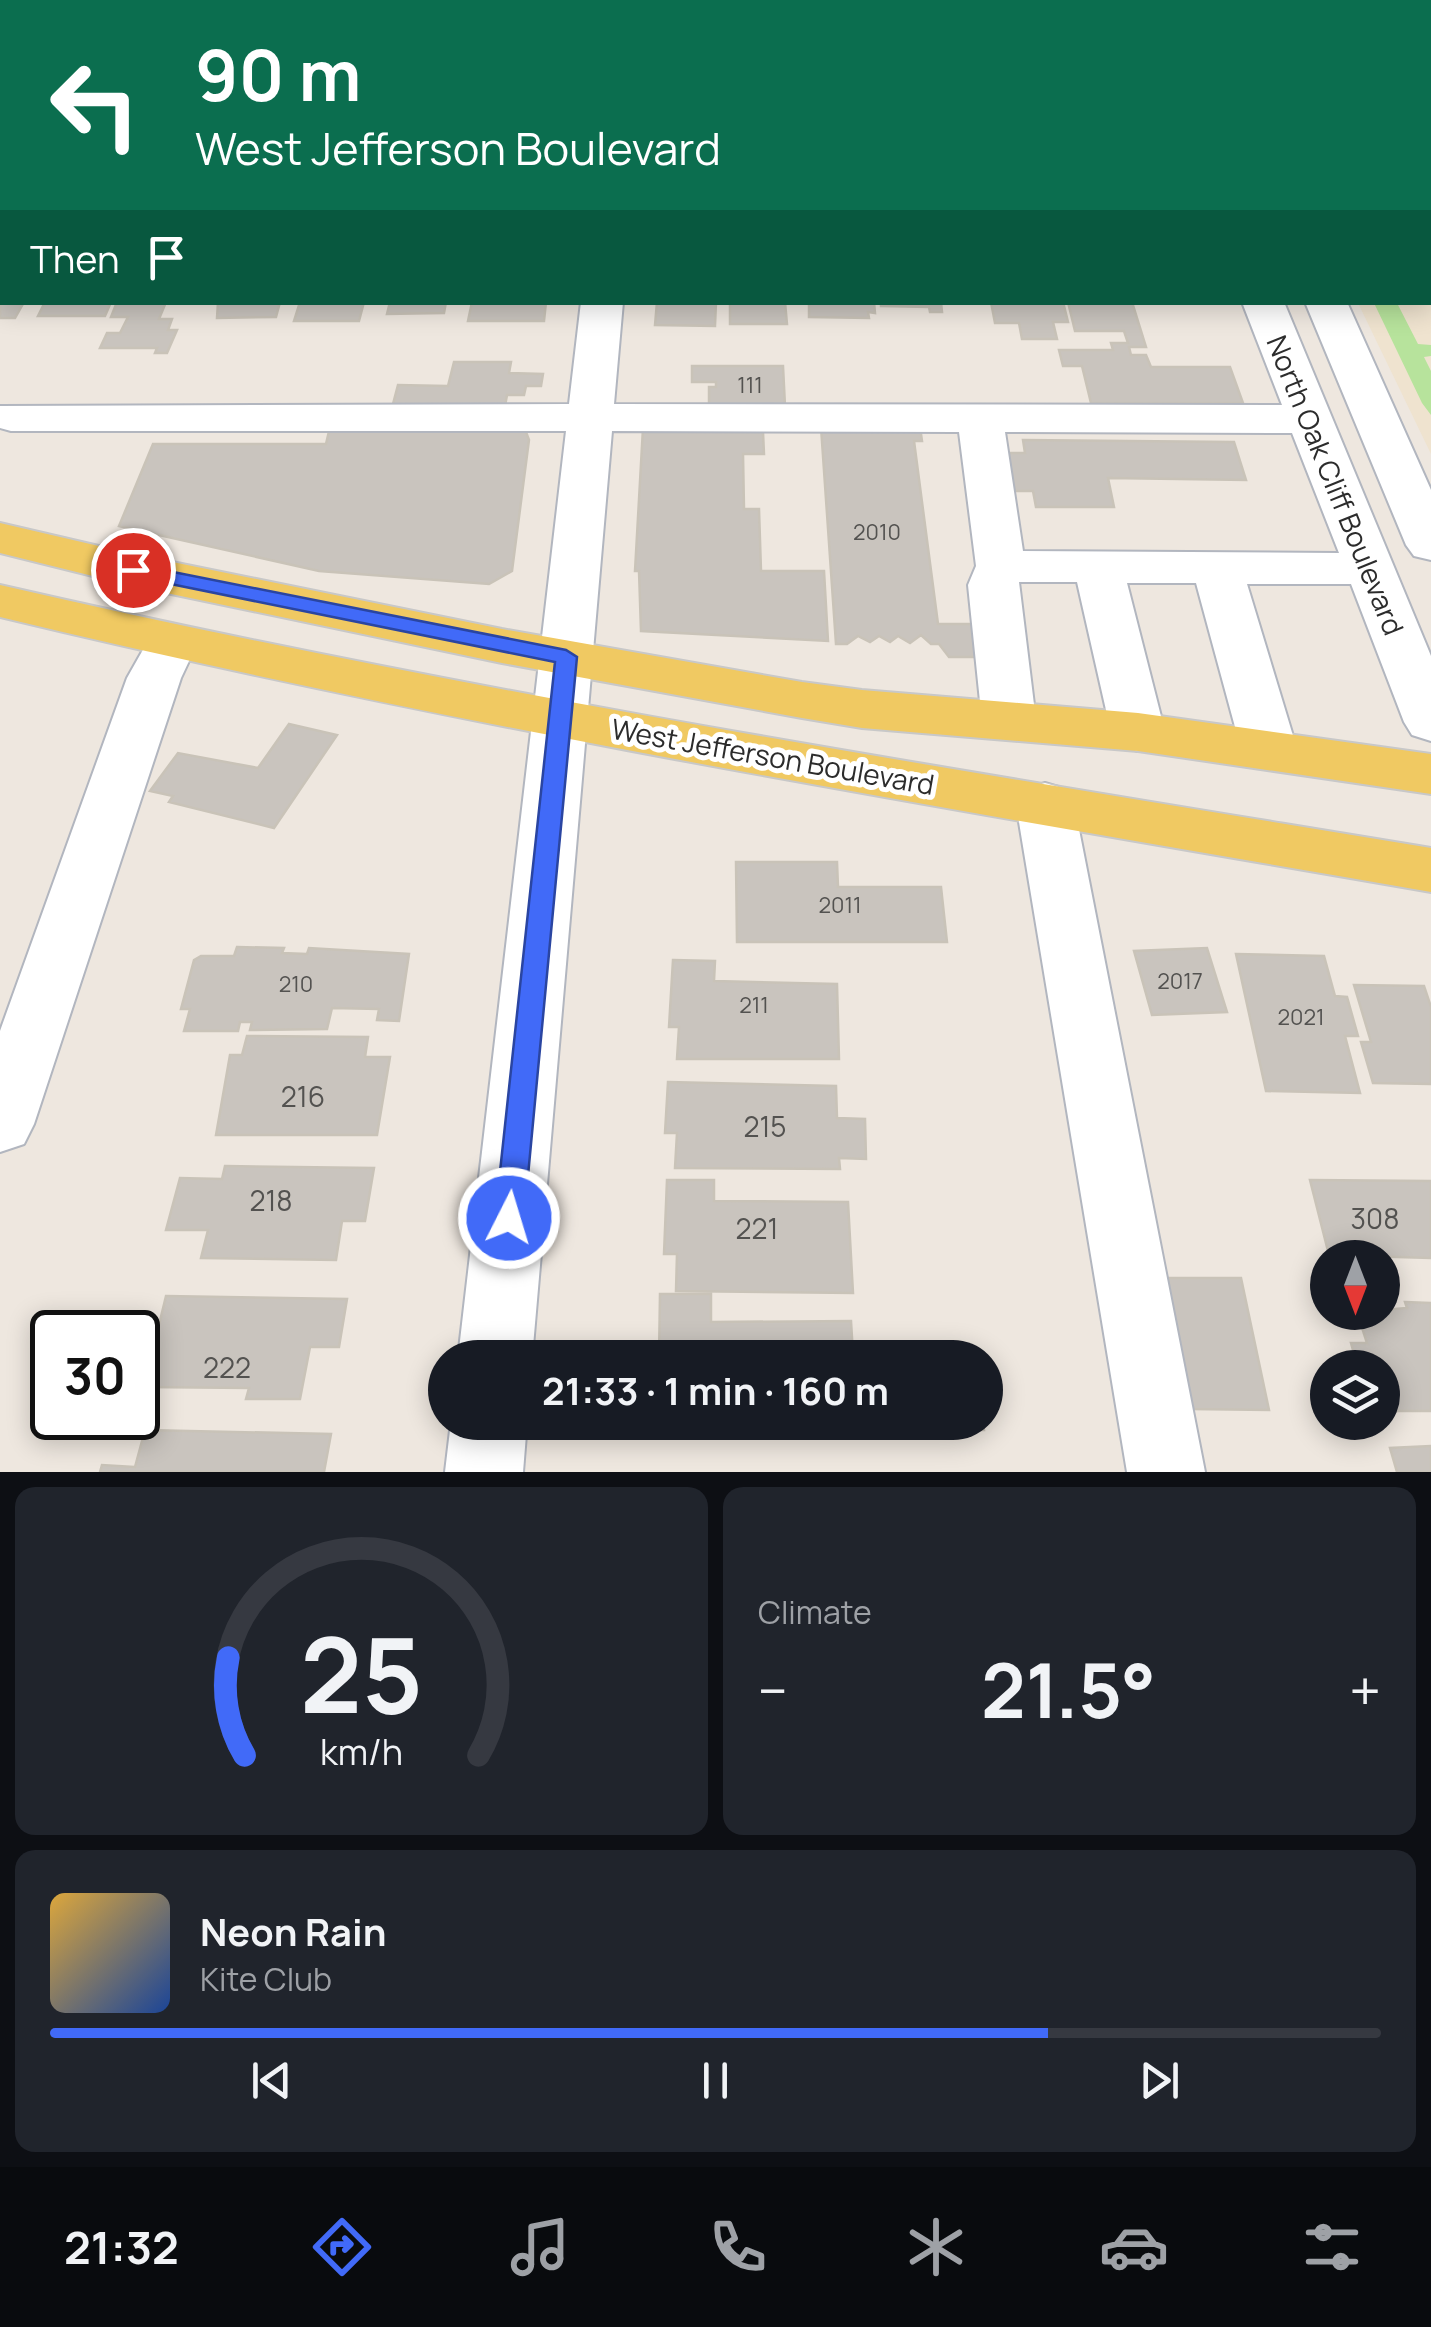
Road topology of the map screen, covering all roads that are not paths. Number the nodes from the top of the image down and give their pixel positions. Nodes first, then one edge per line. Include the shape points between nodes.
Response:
1 (602, 305) edge
2 (1264, 305) edge
3 (1327, 305) edge
4 (11, 418) dead end
5 (590, 418) junction
6 (1310, 418) junction
7 (980, 419) junction
8 (0, 538) edge
9 (1431, 545) edge
10 (1001, 566) junction
11 (1098, 567) junction
12 (1217, 568) junction
13 (1370, 568) junction
14 (0, 601) edge
15 (170, 644) junction
16 (566, 657) junction
17 (560, 718) junction
18 (1010, 721) junction
19 (1431, 722) edge
20 (1138, 732) junction
21 (1269, 749) junction
22 (1431, 774) edge
23 (1046, 804) junction
24 (1431, 870) edge
25 (0, 1124) edge
26 (497, 1340) edge
27 (487, 1440) edge
28 (484, 1472) edge
29 (1166, 1472) edge

1 - 5 street
2 - 6 street, North Oak Cliff Boulevard
3 - 9 street
4 - 5 street
5 - 7 street
5 - 16 street
6 - 7 street
6 - 13 street, North Oak Cliff Boulevard
7 - 10 street
8 - 16 main road
10 - 11 street
10 - 18 street via 993,585
11 - 12 street
11 - 20 street
12 - 13 street
12 - 21 street
13 - 19 street, North Oak Cliff Boulevard
14 - 15 main road, West Jefferson Boulevard
15 - 17 main road, West Jefferson Boulevard
15 - 25 street
16 - 17 street
16 - 18 main road via 862,709
17 - 23 main road, West Jefferson Boulevard
17 - 26 street
18 - 20 main road
20 - 21 main road
21 - 22 main road
23 - 24 main road, West Jefferson Boulevard
23 - 29 street
27 - 28 street

